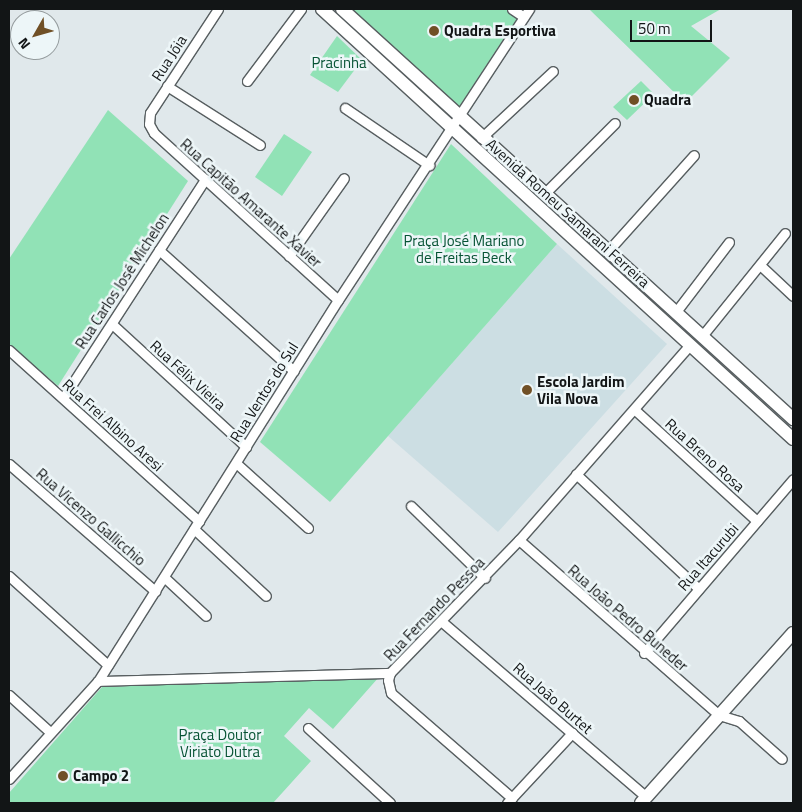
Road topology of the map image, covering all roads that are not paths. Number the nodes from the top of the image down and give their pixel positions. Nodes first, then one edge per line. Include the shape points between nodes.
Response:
1 (218, 9) edge
2 (301, 9) edge
3 (322, 9) edge
4 (342, 9) edge
5 (512, 9) edge
6 (526, 13) edge
7 (553, 71) dead end
8 (247, 81) dead end
9 (167, 86) junction
10 (345, 108) dead end
11 (456, 123) junction
12 (615, 123) dead end
13 (149, 124) joint
14 (481, 138) junction
15 (260, 145) dead end
16 (694, 155) dead end
17 (429, 164) junction
18 (344, 178) dead end
19 (205, 179) junction
20 (529, 180) junction
21 (521, 190) junction
22 (544, 194) junction
23 (785, 233) dead end
24 (728, 242) dead end
25 (159, 250) junction
26 (607, 252) junction
27 (289, 256) junction
28 (760, 265) junction
29 (630, 272) junction
30 (620, 282) junction
31 (793, 296) edge
32 (338, 300) junction
33 (675, 313) junction
34 (112, 324) junction
35 (702, 336) junction
36 (690, 345) junction
37 (9, 350) edge
38 (294, 371) junction
39 (766, 394) junction
40 (63, 398) junction
41 (756, 404) junction
42 (635, 410) junction
43 (793, 419) edge
44 (793, 439) edge
45 (246, 447) junction
46 (236, 463) junction
47 (9, 464) edge
48 (576, 474) junction
49 (793, 479) edge
50 (410, 506) dead end
51 (199, 521) junction
52 (757, 521) junction
53 (308, 528) dead end
54 (194, 529) junction
55 (519, 540) junction
56 (9, 576) edge
57 (164, 577) junction
58 (485, 578) junction
59 (699, 589) junction
60 (154, 592) junction
61 (266, 596) dead end
62 (206, 616) dead end
63 (441, 621) junction
64 (793, 633) edge
65 (644, 653) junction
66 (108, 665) junction
67 (390, 673) junction
68 (98, 681) junction
69 (9, 695) edge
70 (719, 715) junction
71 (308, 728) dead end
72 (50, 732) junction
73 (572, 733) junction
74 (782, 759) dead end
75 (9, 779) edge
76 (510, 801) edge
77 (647, 801) edge
78 (390, 803) edge

1 - 9 street, Rua Jóia
2 - 8 street
3 - 11 street, Avenida Romeu Samarani Ferreira
4 - 11 street, Avenida Romeu Samarani Ferreira
5 - 6 street
6 - 11 street, Rua Ventos do Sul
7 - 14 street
9 - 13 street, Rua Jóia via 150,113
9 - 15 street
10 - 17 street
11 - 14 street, Avenida Romeu Samarani Ferreira
11 - 17 street, Rua Ventos do Sul
11 - 21 street, Avenida Romeu Samarani Ferreira
12 - 22 street
13 - 19 street, Rua Capitão Amarante Xavier via 154,134
14 - 20 street, Avenida Romeu Samarani Ferreira
16 - 26 street
17 - 32 street, Rua Ventos do Sul
18 - 27 street
19 - 25 street, Rua Carlos José Michelon
19 - 27 street, Rua Capitão Amarante Xavier
20 - 21 street
20 - 22 street, Avenida Romeu Samarani Ferreira
21 - 30 street, Avenida Romeu Samarani Ferreira
22 - 26 street, Avenida Romeu Samarani Ferreira
23 - 28 street
24 - 33 street
25 - 34 street, Rua Carlos José Michelon
25 - 38 street
26 - 29 street, Avenida Romeu Samarani Ferreira
27 - 32 street, Rua Capitão Amarante Xavier
28 - 31 street
28 - 35 street
29 - 30 street
29 - 33 street, Avenida Romeu Samarani Ferreira
30 - 36 street, Avenida Romeu Samarani Ferreira
32 - 38 street, Rua Ventos do Sul
33 - 35 street, Avenida Romeu Samarani Ferreira
34 - 40 street, Rua Carlos José Michelon
34 - 45 street, Rua Félix Vieira
35 - 39 street, Avenida Romeu Samarani Ferreira
36 - 41 street, Avenida Romeu Samarani Ferreira
36 - 42 street, Rua Fernando Pessoa
37 - 40 street, Rua Frei Albino Aresi
38 - 45 street, Rua Ventos do Sul
39 - 41 street
39 - 43 street, Avenida Romeu Samarani Ferreira
40 - 51 street, Rua Frei Albino Aresi
41 - 44 street, Avenida Romeu Samarani Ferreira
42 - 48 street, Rua Fernando Pessoa
42 - 52 street, Rua Breno Rosa
45 - 46 street, Rua Ventos do Sul
46 - 51 street, Rua Ventos do Sul
46 - 53 street
47 - 60 street, Rua Vicenzo Gallicchio
48 - 55 street, Rua Fernando Pessoa
48 - 59 street
49 - 52 street, Rua Itacurubi
50 - 58 street
51 - 54 street, Rua Ventos do Sul
52 - 59 street, Rua Itacurubi
54 - 57 street, Rua Ventos do Sul
54 - 61 street
55 - 58 street, Rua Fernando Pessoa
55 - 65 street, Rua João Pedro Buneder
56 - 66 street
57 - 60 street, Rua Ventos do Sul
57 - 62 street
58 - 63 street, Rua Fernando Pessoa
59 - 65 street, Rua Itacurubi
60 - 66 street, Rua Ventos do Sul
63 - 67 street, Rua Fernando Pessoa
63 - 73 street, Rua João Burtet
64 - 70 street
65 - 70 street, Rua João Pedro Buneder
66 - 68 street, Rua Ventos do Sul
67 - 68 street, Rua Fernando Pessoa
67 - 76 street via 391,693
68 - 72 street, Rua Ventos do Sul
69 - 72 street
70 - 74 street via 740,720
70 - 77 street
71 - 78 street
72 - 75 street, Rua Ventos do Sul
73 - 76 street
73 - 77 street, Rua João Burtet

